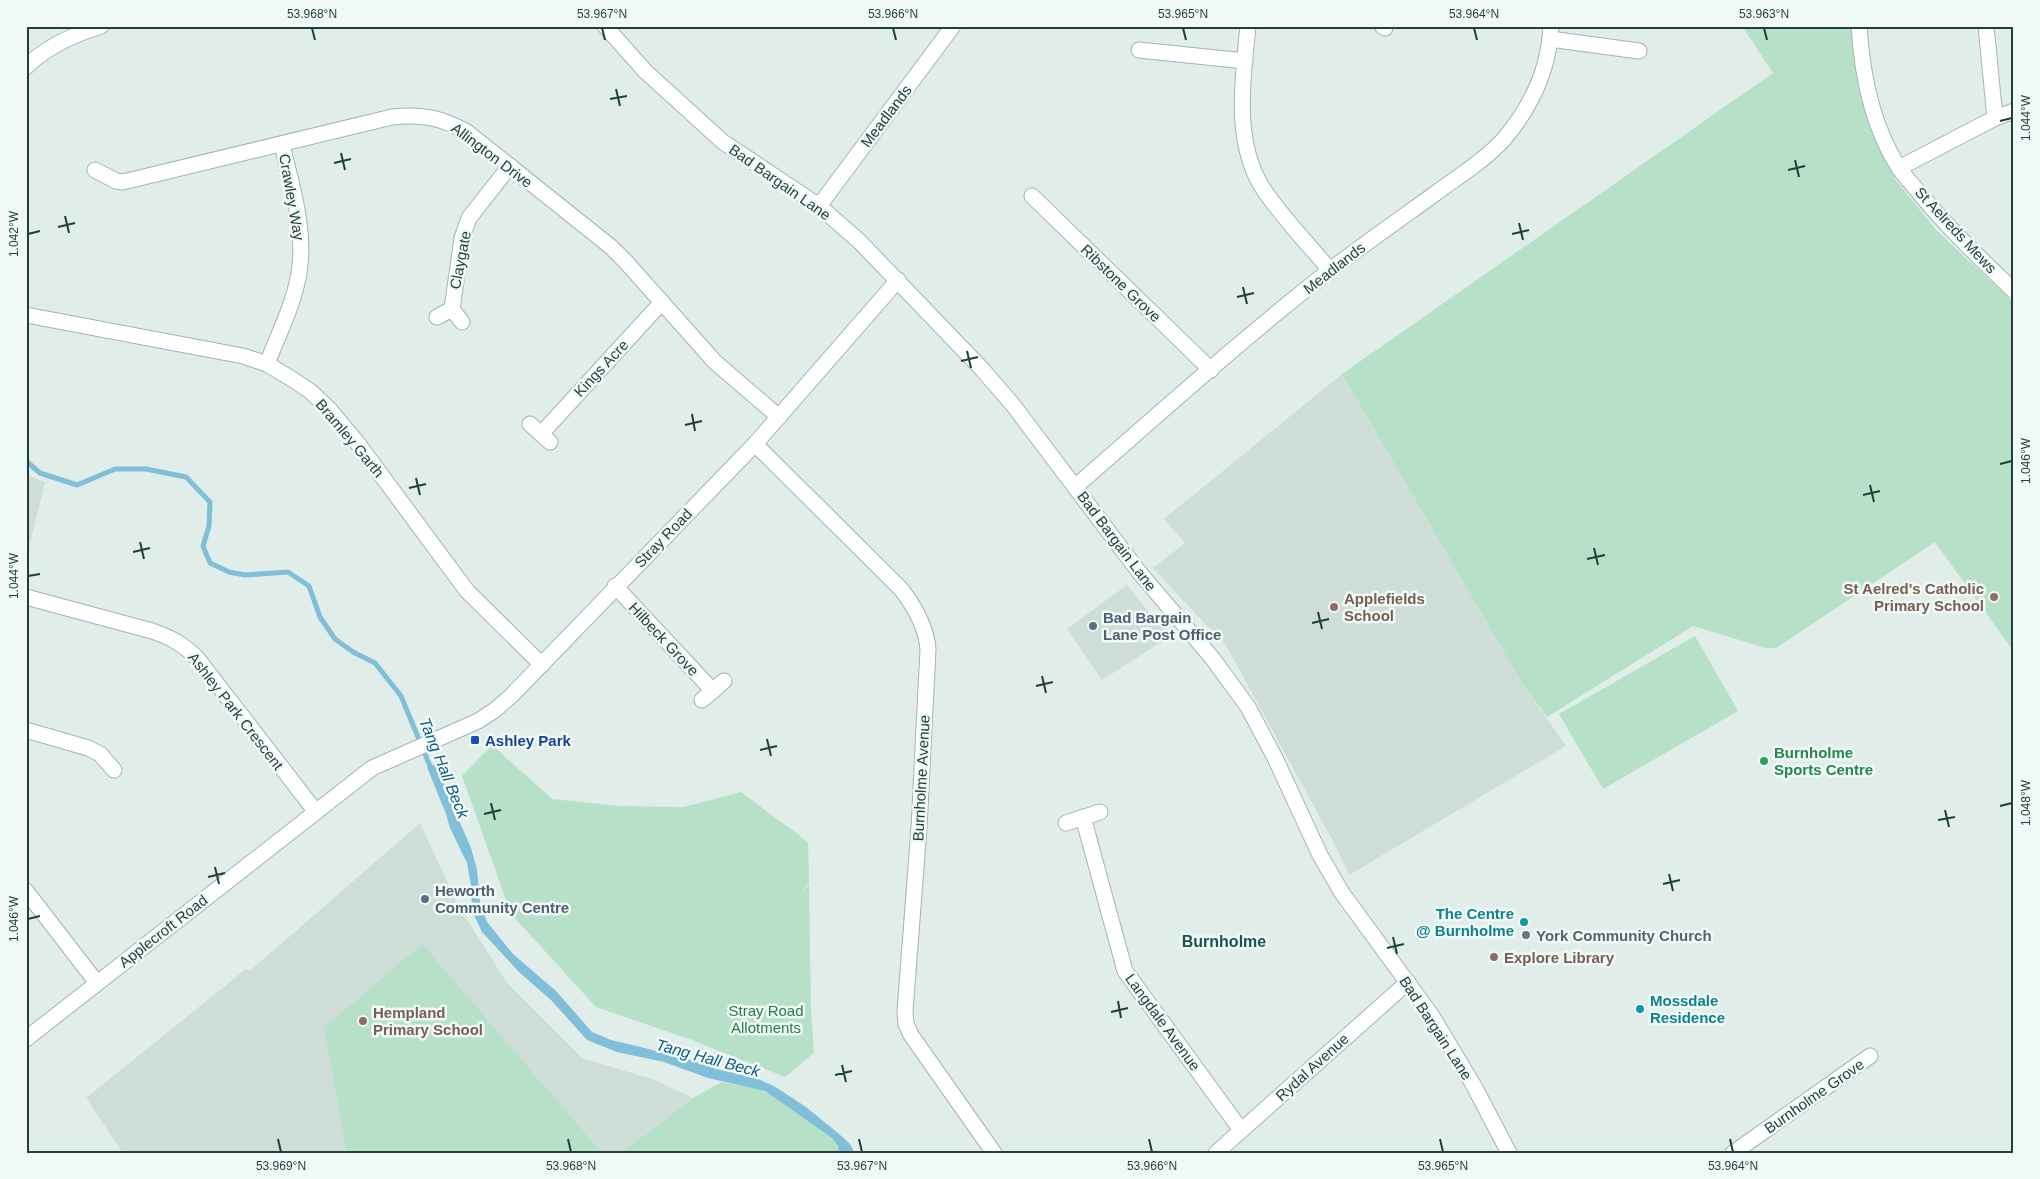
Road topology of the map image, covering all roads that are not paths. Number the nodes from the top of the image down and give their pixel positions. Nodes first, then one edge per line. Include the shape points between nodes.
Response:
1 (101, 26) edge
2 (605, 26) edge
3 (953, 26) edge
4 (1248, 26) edge
5 (1859, 26) edge
6 (1986, 26) edge
7 (1551, 33) edge
8 (1139, 50) dead end
9 (1639, 51) dead end
10 (1245, 61) junction
11 (26, 67) edge
12 (2014, 111) edge
13 (1995, 118) junction
14 (282, 144) junction
15 (510, 166) junction
16 (1899, 168) junction
17 (95, 170) dead end
18 (1032, 196) dead end
19 (819, 206) junction
20 (1330, 270) junction
21 (898, 280) junction
22 (2014, 291) edge
23 (662, 302) junction
24 (452, 309) junction
25 (26, 315) edge
26 (437, 317) dead end
27 (462, 322) dead end
28 (267, 364) junction
29 (1211, 370) junction
30 (779, 417) junction
31 (540, 433) dead end
32 (755, 444) junction
33 (1075, 486) junction
34 (615, 586) junction
35 (26, 597) edge
36 (542, 665) junction
37 (713, 691) dead end
38 (26, 730) edge
39 (397, 755) joint
40 (114, 770) dead end
41 (316, 812) junction
42 (1100, 812) dead end
43 (1083, 818) junction
44 (1066, 823) dead end
45 (26, 891) edge
46 (1408, 982) junction
47 (97, 983) junction
48 (26, 1039) edge
49 (1870, 1056) dead end
50 (1241, 1130) junction
51 (994, 1153) edge
52 (1216, 1153) edge
53 (1509, 1153) edge
54 (1733, 1153) edge

1 - 11 street via 48,49
2 - 19 street, Bad Bargain Lane via 645,71 723,142
3 - 19 street, Meadlands
4 - 10 street
5 - 16 street, St Aelreds Mews via 1864,80 1872,110
6 - 13 street
7 - 9 street
7 - 20 street, Meadlands via 1543,75 1533,97 1503,140 1484,158
8 - 10 street
10 - 20 street via 1244,134 1254,171 1268,195
12 - 13 street
13 - 16 street
14 - 15 street, Allington Drive via 410,115 447,121 467,132
14 - 17 street, Allington Drive via 123,182 116,182
14 - 28 street, Crawley Way via 300,223 301,249 295,291
15 - 23 street, Allington Drive via 611,247
15 - 24 street, Claygate via 469,218 462,238
16 - 22 street, St Aelreds Mews via 1939,216
18 - 29 street, Ribstone Grove
19 - 21 street, Bad Bargain Lane
20 - 29 street, Meadlands
21 - 30 street, Stray Road
21 - 33 street, Bad Bargain Lane via 1007,398
23 - 30 street, Allington Drive via 715,362
23 - 31 street, Kings Acre
24 - 26 street, Claygate
24 - 27 street, Claygate
25 - 28 street, Bramley Garth via 243,356
28 - 36 street, Bramley Garth via 310,391 330,410 466,591
29 - 33 street, Meadlands
30 - 32 street, Stray Road
32 - 34 street, Stray Road
32 - 51 street, Burnholme Avenue via 901,589 912,603 926,634 928,649 919,828 906,1024
33 - 46 street, Bad Bargain Lane via 1139,572 1213,658 1248,707 1342,893
34 - 36 street, Stray Road
34 - 37 street, Hilbeck Grove
35 - 41 street, Ashley Park Crescent via 152,631 184,645
36 - 39 street, Stray Road via 495,710 478,721
38 - 40 street via 88,748 100,754
39 - 41 street, Applecroft Road via 372,768
41 - 47 street, Applecroft Road
42 - 43 street
43 - 44 street
43 - 50 street, Langdale Avenue via 1125,971
45 - 47 street
46 - 50 street, Rydal Avenue
46 - 53 street, Bad Bargain Lane via 1469,1078
47 - 48 street, Applecroft Road
49 - 54 street, Burnholme Grove
50 - 52 street, Rydal Avenue

